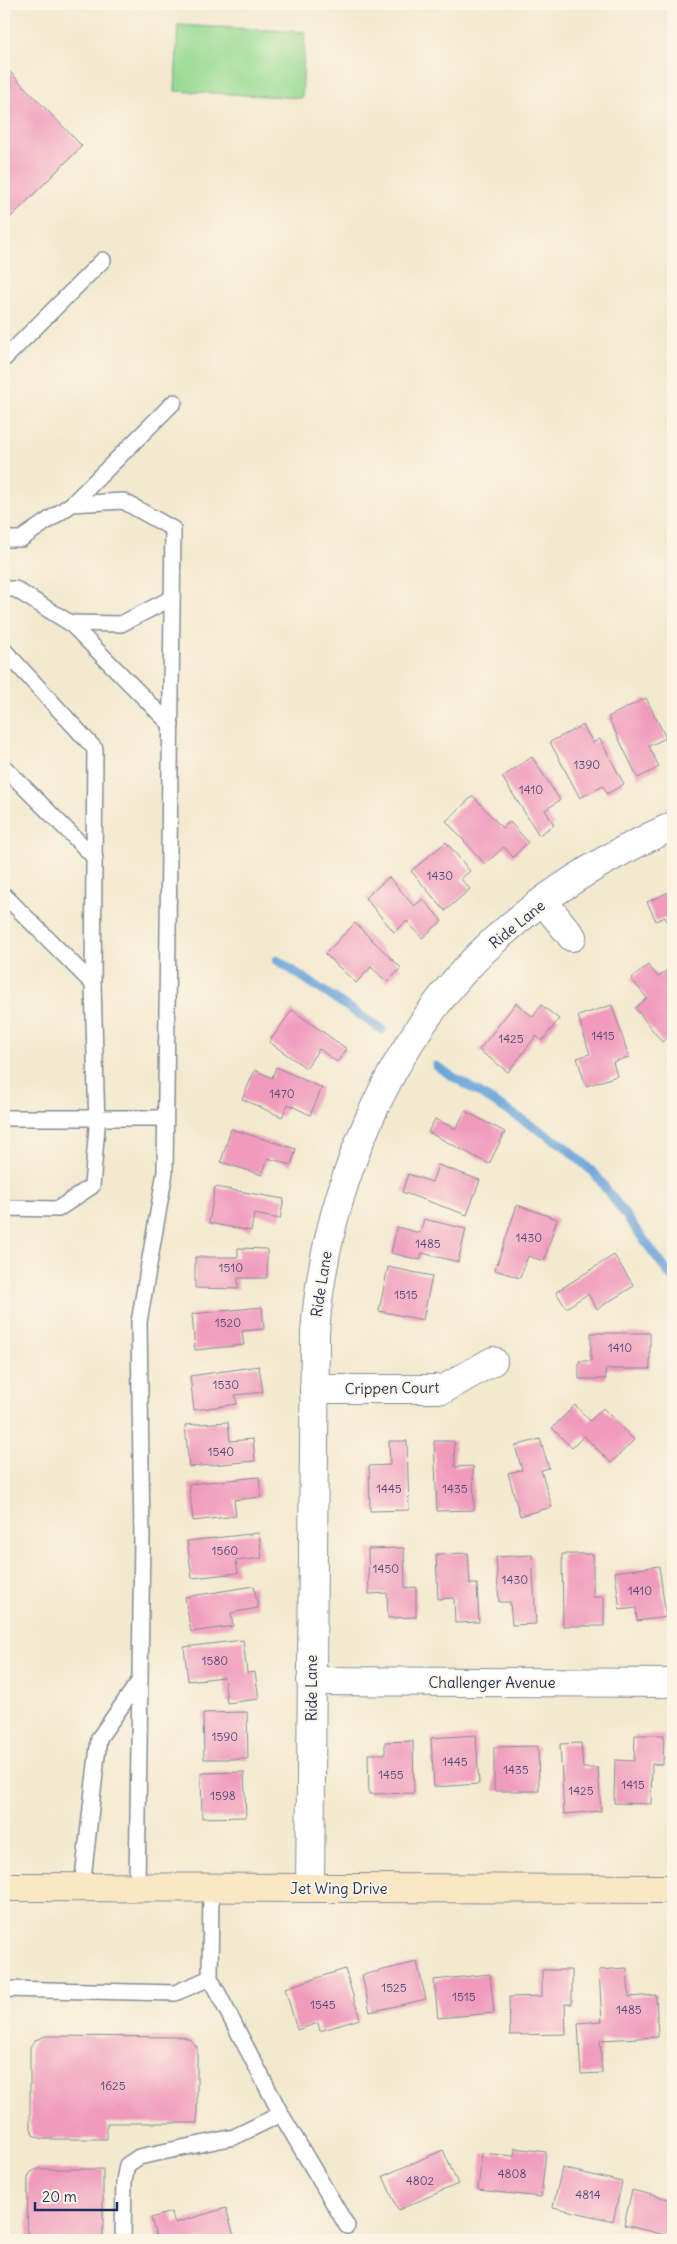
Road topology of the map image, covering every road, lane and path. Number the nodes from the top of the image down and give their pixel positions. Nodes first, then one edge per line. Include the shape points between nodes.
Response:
1 (103, 260) dead end
2 (4, 359) edge
3 (174, 402) dead end
4 (72, 504) junction
5 (4, 539) edge
6 (4, 588) edge
7 (172, 598) junction
8 (70, 622) junction
9 (4, 650) edge
10 (171, 725) junction
11 (4, 767) edge
12 (673, 826) edge
13 (95, 858) junction
14 (4, 894) edge
15 (543, 902) junction
16 (572, 937) dead end
17 (93, 984) junction
18 (4, 1118) edge
19 (97, 1118) junction
20 (165, 1118) junction
21 (4, 1208) edge
22 (493, 1361) dead end
23 (314, 1389) junction
24 (140, 1680) junction
25 (311, 1681) junction
26 (673, 1683) edge
27 (4, 1887) edge
28 (82, 1887) junction
29 (137, 1887) junction
30 (211, 1887) junction
31 (310, 1888) junction
32 (673, 1890) edge
33 (210, 1978) junction
34 (4, 1989) edge
35 (281, 2114) junction
36 (347, 2226) dead end
37 (123, 2240) edge

1 - 2 lane
3 - 4 lane
4 - 5 lane via 21,539
4 - 7 lane via 123,501 173,529
6 - 8 lane via 15,589
7 - 8 lane via 120,624
7 - 10 lane
8 - 10 lane
9 - 13 lane via 95,749
10 - 20 lane
11 - 13 lane
12 - 15 street, Ride Lane via 607,859
13 - 17 lane
14 - 17 lane
15 - 16 street
15 - 23 street, Ride Lane via 498,937 461,975 400,1057 362,1136 346,1174 321,1271
17 - 19 lane
18 - 19 lane
19 - 20 lane
19 - 21 lane via 92,1186 58,1209
20 - 24 lane via 164,1172 139,1322
22 - 23 street, Crippen Court via 444,1389
23 - 25 street, Ride Lane
24 - 28 lane via 99,1738
24 - 29 lane
25 - 26 street, Challenger Avenue
25 - 31 street, Ride Lane
27 - 28 main road, Jet Wing Drive
28 - 29 main road, Jet Wing Drive
29 - 30 main road, Jet Wing Drive
30 - 31 main road, Jet Wing Drive
30 - 33 lane
31 - 32 main road, Jet Wing Drive
33 - 34 lane via 175,1993
33 - 35 lane
35 - 36 lane
35 - 37 lane via 234,2137 139,2157 127,2165

